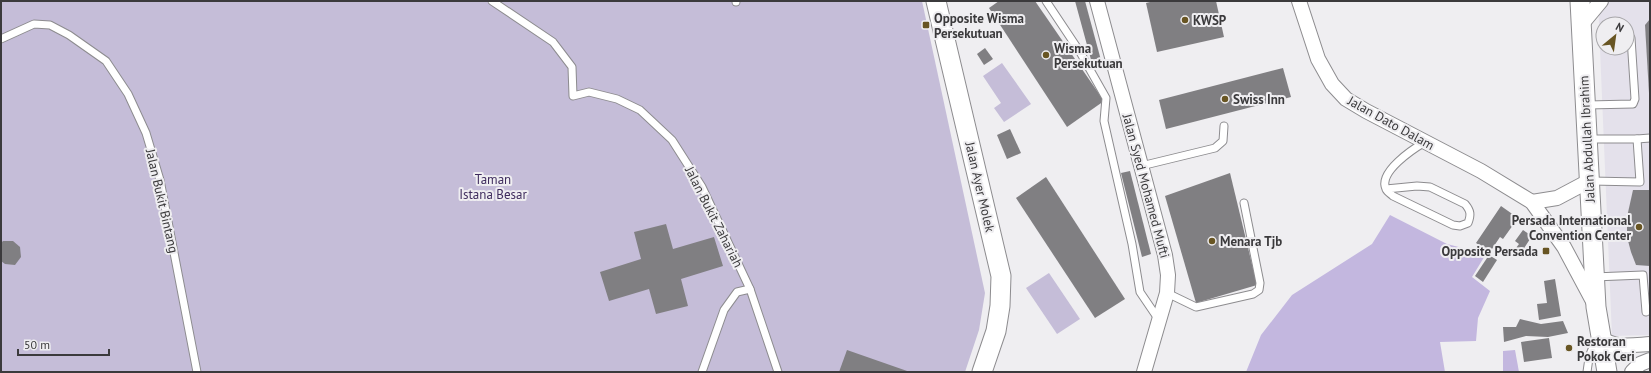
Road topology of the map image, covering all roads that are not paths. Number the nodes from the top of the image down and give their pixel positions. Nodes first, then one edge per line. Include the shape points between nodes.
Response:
1 (492, 1) edge
2 (936, 1) edge
3 (1046, 1) edge
4 (1097, 1) edge
5 (1299, 1) edge
6 (1580, 1) edge
7 (1601, 1) edge
8 (1581, 25) junction
9 (1, 39) edge
10 (1632, 56) edge
11 (1585, 105) junction
12 (1224, 126) dead end
13 (1638, 138) junction
14 (1650, 138) edge
15 (1587, 139) junction
16 (1424, 142) junction
17 (1141, 166) junction
18 (1589, 181) junction
19 (1386, 189) junction
20 (1532, 202) junction
21 (1244, 203) dead end
22 (1594, 277) junction
23 (750, 289) junction
24 (1167, 293) junction
25 (1596, 307) junction
26 (1646, 312) dead end
27 (1159, 320) junction
28 (1600, 337) junction
29 (1650, 344) edge
30 (1650, 360) edge
31 (197, 372) edge
32 (702, 372) edge
33 (778, 372) edge
34 (982, 372) edge
35 (1144, 372) edge
36 (1587, 372) edge
37 (1607, 372) edge
38 (1632, 372) edge

1 - 23 lane, Jalan Bukit Zahariah via 553,42 572,67 573,96 589,92 618,99 640,110 672,140 702,187
2 - 34 street, Jalan Ayer Molek via 1001,276 996,330
3 - 27 lane via 1080,52 1106,98 1104,121 1132,244 1140,292
4 - 17 street, Jalan Syed Mohamed Mufti
5 - 16 street, Jalan Dato Dalam via 1318,59 1332,84 1346,99
6 - 8 street, Jalan Abdullah Ibrahim
7 - 8 street
8 - 11 street, Jalan Abdullah Ibrahim
9 - 31 lane, Jalan Bukit Bintang via 34,24 50,24 106,62 128,94 146,133 160,180
10 - 11 lane via 1635,99 1633,104
11 - 15 street, Jalan Abdullah Ibrahim
12 - 17 lane via 1223,141 1215,148
13 - 14 lane
13 - 15 lane
13 - 18 lane via 1640,182
15 - 18 street, Jalan Abdullah Ibrahim
16 - 19 lane via 1400,159 1391,170 1385,181
16 - 20 street, Jalan Dato Dalam via 1481,171
17 - 24 street, Jalan Syed Mohamed Mufti via 1165,255
18 - 20 street via 1557,198
18 - 22 street, Jalan Abdullah Ibrahim
19 - 19 lane via 1393,196 1453,226 1468,223 1471,217 1466,204 1430,187
20 - 25 street, Jalan Dato Dalam via 1564,247
21 - 24 lane via 1260,283 1259,290 1253,294 1196,306
22 - 25 street, Jalan Abdullah Ibrahim
22 - 26 lane via 1643,274
23 - 32 lane via 738,292 724,310
23 - 33 lane, Jalan Bukit Zahariah
24 - 27 street, Jalan Syed Mohamed Mufti
25 - 28 street, Jalan Abdullah Ibrahim
27 - 35 street, Jalan Syed Mohamed Mufti
28 - 29 street via 1615,345
28 - 36 lane via 1592,348
28 - 37 street, Jalan Abdullah Ibrahim
30 - 38 street via 1640,364

